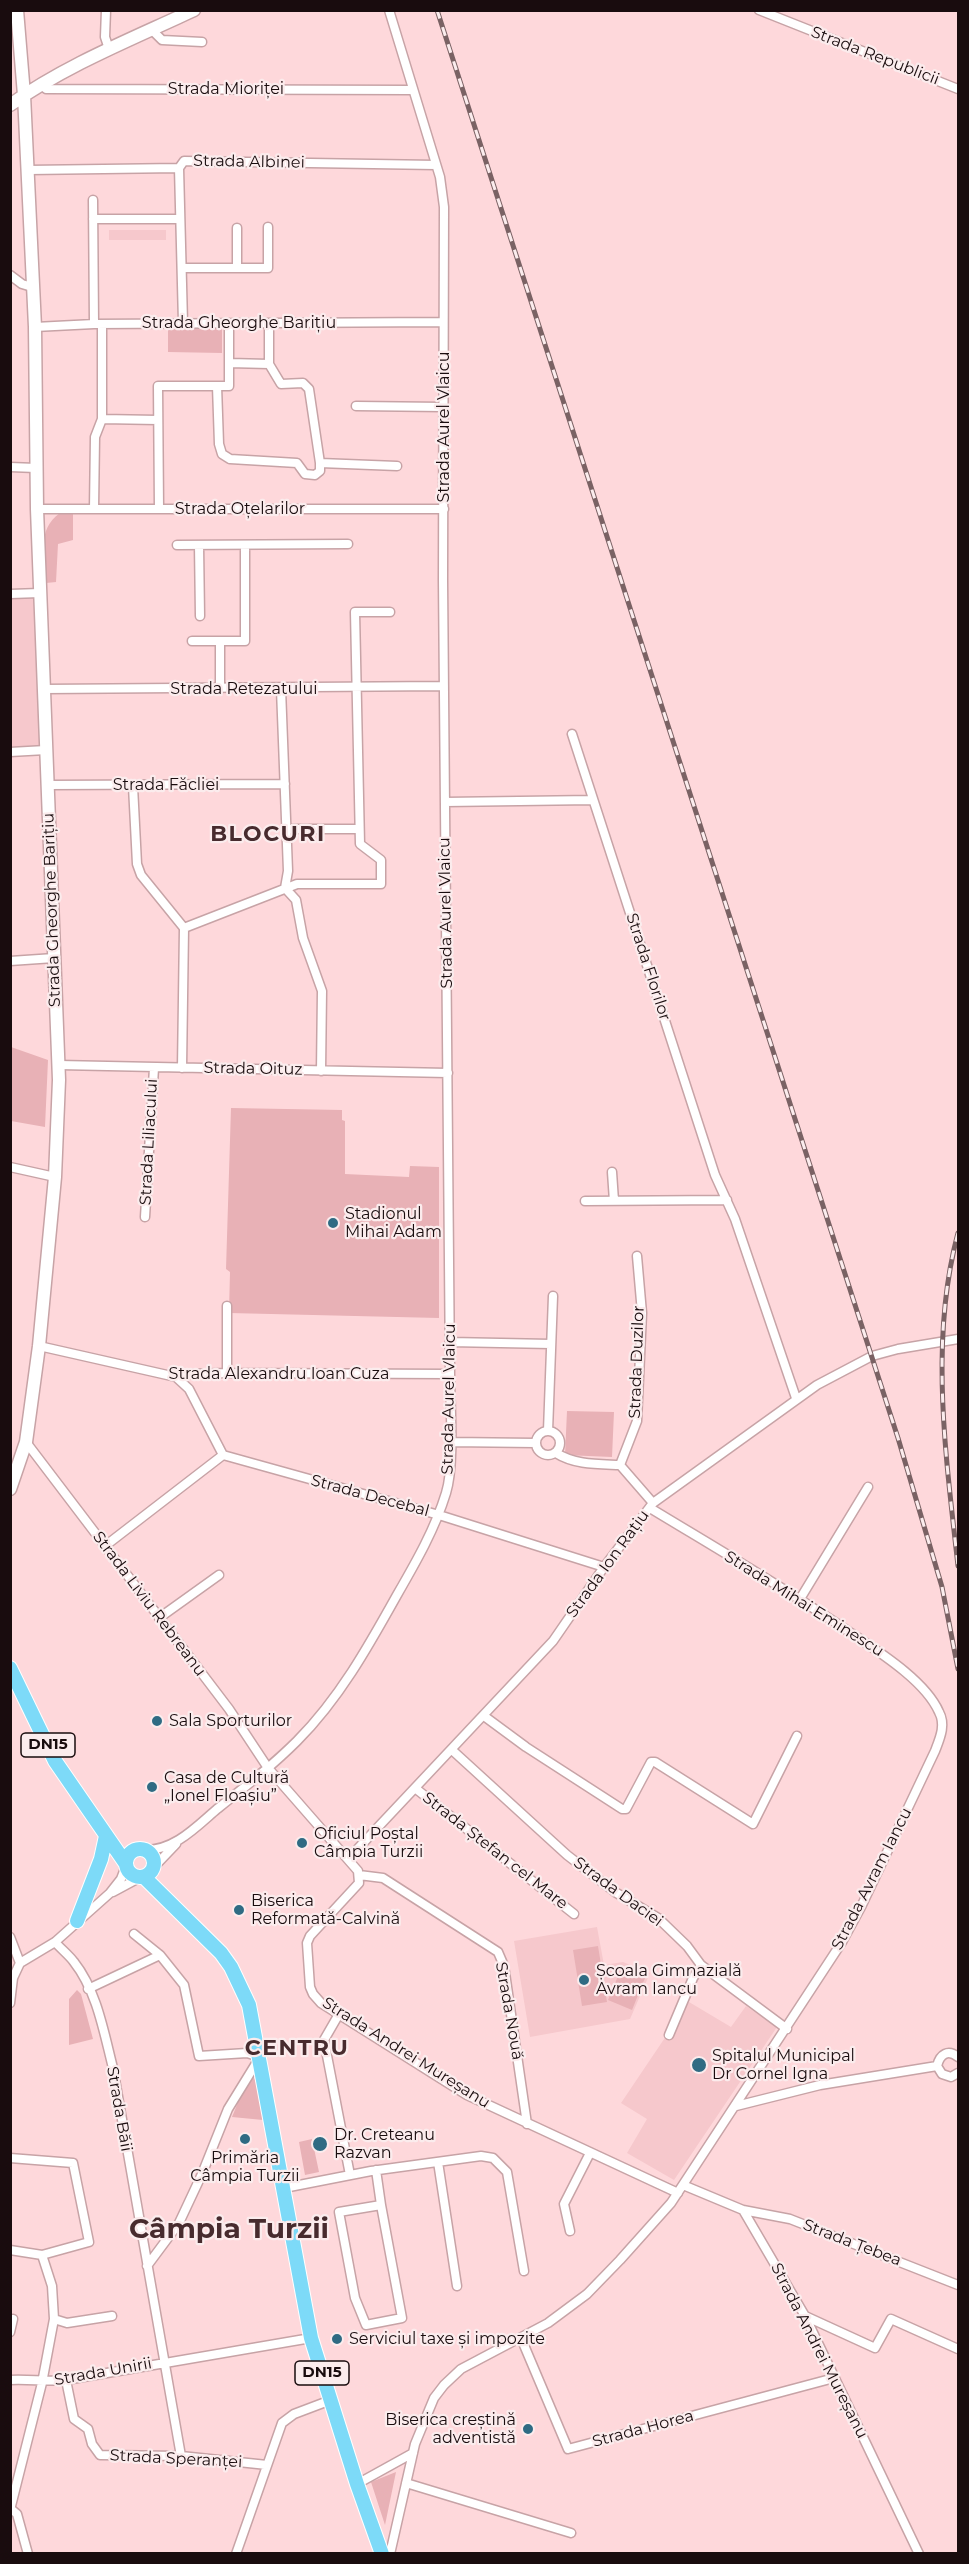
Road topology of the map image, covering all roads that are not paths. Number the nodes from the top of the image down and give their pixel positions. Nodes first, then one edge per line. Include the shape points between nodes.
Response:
1 (17, 10) edge
2 (106, 10) edge
3 (194, 10) edge
4 (389, 10) edge
5 (759, 10) edge
6 (152, 30) junction
7 (202, 42) dead end
8 (109, 49) junction
9 (41, 85) junction
10 (958, 89) edge
11 (412, 90) junction
12 (24, 95) junction
13 (10, 105) edge
14 (436, 165) junction
15 (178, 168) junction
16 (28, 170) junction
17 (93, 200) dead end
18 (93, 219) junction
19 (180, 219) junction
20 (268, 227) dead end
21 (237, 228) dead end
22 (182, 268) junction
23 (237, 268) junction
24 (10, 275) edge
25 (32, 287) junction
26 (443, 322) junction
27 (183, 323) junction
28 (229, 323) junction
29 (269, 323) junction
30 (98, 324) junction
31 (35, 327) junction
32 (229, 363) junction
33 (268, 364) junction
34 (218, 386) junction
35 (356, 406) dead end
36 (444, 407) junction
37 (102, 419) junction
38 (158, 420) junction
39 (320, 463) junction
40 (397, 466) dead end
41 (10, 467) edge
42 (36, 468) junction
43 (37, 509) junction
44 (94, 509) junction
45 (159, 509) junction
46 (444, 509) junction
47 (177, 544) dead end
48 (199, 544) junction
49 (348, 544) dead end
50 (245, 545) junction
51 (40, 593) junction
52 (10, 594) edge
53 (390, 612) dead end
54 (200, 616) dead end
55 (192, 641) dead end
56 (220, 642) junction
57 (444, 686) junction
58 (354, 688) junction
59 (44, 689) junction
60 (220, 689) junction
61 (281, 689) junction
62 (572, 734) dead end
63 (46, 750) junction
64 (10, 752) edge
65 (285, 784) junction
66 (47, 785) junction
67 (134, 786) junction
68 (593, 800) junction
69 (445, 802) junction
70 (287, 829) junction
71 (358, 829) junction
72 (285, 888) junction
73 (184, 928) junction
74 (54, 958) junction
75 (10, 961) edge
76 (59, 1065) junction
77 (154, 1068) junction
78 (182, 1068) junction
79 (321, 1071) junction
80 (448, 1073) junction
81 (10, 1167) edge
82 (612, 1172) dead end
83 (55, 1177) junction
84 (726, 1200) junction
85 (585, 1201) dead end
86 (614, 1201) junction
87 (145, 1216) dead end
88 (637, 1256) dead end
89 (553, 1296) dead end
90 (227, 1306) dead end
91 (958, 1339) edge
92 (450, 1342) junction
93 (551, 1344) junction
94 (39, 1346) junction
95 (227, 1373) junction
96 (450, 1374) junction
97 (176, 1377) junction
98 (796, 1398) junction
99 (548, 1431) junction
100 (26, 1442) junction
101 (450, 1442) junction
102 (536, 1443) junction
103 (556, 1452) junction
104 (223, 1455) junction
105 (620, 1465) junction
106 (868, 1487) dead end
107 (10, 1489) edge
108 (651, 1505) junction
109 (439, 1515) junction
110 (105, 1546) junction
111 (604, 1567) junction
112 (219, 1575) dead end
113 (801, 1599) junction
114 (159, 1618) junction
115 (10, 1668) edge
116 (16, 1695) edge
117 (484, 1716) junction
118 (942, 1718) joint
119 (797, 1736) dead end
120 (452, 1750) junction
121 (268, 1768) junction
122 (415, 1788) junction
123 (94, 1818) junction
124 (106, 1836) junction
125 (178, 1841) junction
126 (143, 1849) junction
127 (349, 1858) junction
128 (126, 1865) junction
129 (148, 1873) junction
130 (359, 1875) junction
131 (110, 1893) junction
132 (574, 1914) dead end
133 (77, 1921) junction
134 (134, 1934) dead end
135 (10, 1937) edge
136 (55, 1942) junction
137 (160, 1955) junction
138 (20, 1963) junction
139 (701, 1965) junction
140 (88, 1989) junction
141 (10, 2003) edge
142 (339, 2014) junction
143 (787, 2029) junction
144 (669, 2035) dead end
145 (260, 2057) junction
146 (958, 2057) edge
147 (937, 2066) junction
148 (958, 2073) edge
149 (736, 2106) junction
150 (527, 2124) junction
151 (590, 2153) junction
152 (10, 2158) edge
153 (438, 2162) junction
154 (376, 2170) junction
155 (350, 2175) junction
156 (284, 2188) junction
157 (680, 2189) junction
158 (381, 2205) junction
159 (743, 2210) junction
160 (570, 2231) dead end
161 (10, 2250) edge
162 (42, 2254) junction
163 (147, 2266) junction
164 (524, 2271) dead end
165 (958, 2285) edge
166 (456, 2286) dead end
167 (112, 2316) dead end
168 (805, 2316) junction
169 (13, 2319) dead end
170 (54, 2319) junction
171 (10, 2332) edge
172 (311, 2338) junction
173 (521, 2338) junction
174 (958, 2349) edge
175 (163, 2362) junction
176 (834, 2378) junction
177 (10, 2380) edge
178 (66, 2380) junction
179 (42, 2383) junction
180 (331, 2400) junction
181 (413, 2454) junction
182 (181, 2456) junction
183 (394, 2464) junction
184 (267, 2465) junction
185 (408, 2473) junction
186 (406, 2482) junction
187 (357, 2484) junction
188 (11, 2510) edge
189 (571, 2533) dead end
190 (28, 2553) edge
191 (236, 2553) edge
192 (382, 2553) edge
193 (390, 2553) edge
194 (919, 2553) edge

1 - 12 street, Strada Gheorghe Barițiu
2 - 8 street via 105,37
3 - 6 street
4 - 11 street, Strada Aurel Vlaicu
5 - 10 street, Strada Republicii
6 - 7 street via 162,40
6 - 8 street
8 - 9 street
9 - 11 street, Strada Mioriței via 45,89
9 - 12 street
11 - 14 street, Strada Aurel Vlaicu
12 - 13 street
12 - 16 street, Strada Gheorghe Barițiu
14 - 15 street, Strada Albinei via 184,161
14 - 26 street, Strada Aurel Vlaicu via 444,207
15 - 16 street, Strada Albinei
15 - 19 street
16 - 25 street, Strada Gheorghe Barițiu
17 - 18 street
18 - 19 street
18 - 30 street
19 - 22 street
20 - 23 street via 268,268
21 - 23 street
22 - 23 street
22 - 27 street
24 - 25 street
25 - 31 street, Strada Gheorghe Barițiu
26 - 29 street, Strada Gheorghe Barițiu
26 - 36 street, Strada Aurel Vlaicu
27 - 28 street, Strada Gheorghe Barițiu
27 - 30 street, Strada Gheorghe Barițiu
28 - 29 street, Strada Gheorghe Barițiu
28 - 32 street
29 - 33 street
30 - 31 street, Strada Gheorghe Barițiu
30 - 37 street
31 - 42 street, Strada Gheorghe Barițiu
32 - 33 street
32 - 34 street via 230,386
33 - 39 street via 281,384 303,384 309,388
34 - 38 street via 158,386
34 - 39 street via 222,454 230,459 297,464 305,474 315,475 320,471
35 - 36 street
36 - 46 street, Strada Aurel Vlaicu
37 - 38 street
37 - 44 street via 95,437
38 - 45 street
39 - 40 street
41 - 42 street
42 - 43 street, Strada Gheorghe Barițiu
43 - 44 street, Strada Oțelarilor
43 - 51 street, Strada Gheorghe Barițiu
44 - 45 street, Strada Oțelarilor
45 - 46 street, Strada Oțelarilor
46 - 57 street, Strada Aurel Vlaicu
47 - 48 street
48 - 50 street
48 - 54 street
49 - 50 street
50 - 56 street via 245,641
51 - 52 street
51 - 59 street, Strada Gheorghe Barițiu
53 - 58 street via 355,612
55 - 56 street
56 - 60 street
57 - 58 street, Strada Retezatului
57 - 69 street, Strada Aurel Vlaicu
58 - 61 street, Strada Retezatului
58 - 71 street
59 - 60 street, Strada Retezatului
59 - 63 street, Strada Gheorghe Barițiu
60 - 61 street, Strada Retezatului
61 - 65 street
62 - 68 street, Strada Florilor
63 - 64 street
63 - 66 street, Strada Gheorghe Barițiu
65 - 67 street, Strada Făcliei
65 - 70 street
66 - 67 street, Strada Făcliei
66 - 74 street, Strada Gheorghe Barițiu
67 - 73 street via 137,864 141,875
68 - 69 street
68 - 84 street, Strada Florilor
69 - 80 street, Strada Aurel Vlaicu
70 - 71 street
70 - 72 street
71 - 72 street via 360,844 381,860 381,884 297,884
72 - 73 street
72 - 79 street via 296,900 303,938 322,991
73 - 78 street
74 - 75 street
74 - 76 street, Strada Gheorghe Barițiu
76 - 77 street, Strada Oituz
76 - 83 street, Strada Gheorghe Barițiu
77 - 78 street, Strada Oituz
77 - 87 street, Strada Liliacului
78 - 79 street, Strada Oituz
79 - 80 street, Strada Oituz
80 - 92 street, Strada Aurel Vlaicu
81 - 83 street
82 - 86 street
83 - 94 street, Strada Gheorghe Barițiu
84 - 86 street
84 - 98 street, Strada Florilor
85 - 86 street
88 - 105 street, Strada Duzilor via 642,1313 638,1421
89 - 93 street
90 - 95 street
91 - 98 street, Strada Ion Rațiu via 872,1356
92 - 93 street
92 - 96 street, Strada Aurel Vlaicu
93 - 99 street
94 - 97 street, Strada Alexandru Ioan Cuza
94 - 100 street, Strada Gheorghe Barițiu
95 - 96 street, Strada Alexandru Ioan Cuza
95 - 97 street, Strada Alexandru Ioan Cuza
96 - 101 street, Strada Aurel Vlaicu
97 - 104 street via 189,1389
98 - 108 street, Strada Ion Rațiu
99 - 102 street
99 - 103 street via 560,1439
100 - 107 street, Strada Gheorghe Barițiu
100 - 110 street, Strada Liviu Rebreanu
101 - 102 street
101 - 109 street, Strada Aurel Vlaicu via 447,1490
102 - 103 street via 543,1454
103 - 105 street via 566,1459
104 - 109 street, Strada Decebal
104 - 110 street
105 - 108 street, Strada Mihai Eminescu
106 - 113 street
108 - 111 street, Strada Ion Rațiu
108 - 113 street, Strada Mihai Eminescu
109 - 111 street, Strada Decebal
109 - 121 street, Strada Aurel Vlaicu via 362,1658 319,1716
110 - 114 street, Strada Liviu Rebreanu
111 - 117 street, Strada Ion Rațiu via 553,1641
112 - 114 street
113 - 118 street, Strada Mihai Eminescu via 891,1659 918,1683
114 - 121 street, Strada Liviu Rebreanu via 229,1709
115 - 116 main road, DN15
116 - 123 main road, DN15
117 - 119 street via 622,1809 626,1809 655,1761 753,1824
117 - 120 street, Strada Ion Rațiu
118 - 143 street, Strada Avram Iancu via 943,1729 935,1751 861,1906
120 - 122 street, Strada Ion Rațiu
120 - 139 street, Strada Daciei via 567,1855 615,1892 658,1918
121 - 125 street, Strada Aurel Vlaicu
121 - 127 street, Strada Liviu Rebreanu
122 - 127 street, Strada Ion Rațiu
122 - 132 street, Strada Ștefan cel Mare
123 - 124 main road, DN15
123 - 126 main road, DN15 via 128,1845
124 - 128 main road, DN15
124 - 133 main road
125 - 126 street via 155,1850
125 - 129 street
126 - 128 main road via 129,1854
126 - 129 main road, DN15 via 154,1858
127 - 130 street
128 - 129 main road, DN15 via 130,1874
128 - 131 street via 122,1879
129 - 131 street
129 - 145 main road, DN15 via 180,1915 221,1953 249,2005
130 - 142 street, Strada Andrei Mureșanu via 359,1883 307,1943 313,1994
130 - 150 street, Strada Nouă via 383,1878 498,1952 504,1966
131 - 133 street
133 - 136 street
134 - 137 street
135 - 138 street
136 - 138 street
136 - 140 street, Strada Băii via 74,1962
137 - 140 street
137 - 145 street via 184,1985 199,2056 248,2053
138 - 141 street via 13,1978
139 - 143 street, Strada Daciei
139 - 144 street
140 - 163 street, Strada Băii via 113,2068
142 - 150 street, Strada Andrei Mureșanu via 467,2095
142 - 155 street via 324,2040
143 - 149 street, Strada Avram Iancu
145 - 156 main road, DN15
145 - 163 street via 228,2109 179,2223
146 - 147 street via 945,2053
147 - 148 street via 942,2074 951,2077
147 - 149 street via 820,2085
149 - 157 street, Strada Avram Iancu
150 - 151 street, Strada Andrei Mureșanu
151 - 157 street, Strada Andrei Mureșanu
151 - 160 street via 564,2204
152 - 162 street via 73,2163 89,2242
153 - 154 street
153 - 164 street via 481,2156 493,2158 507,2172
153 - 166 street
154 - 155 street
154 - 158 street
155 - 156 street
156 - 172 main road, DN15
157 - 159 street, Strada Andrei Mureșanu
157 - 173 street, Strada Avram Iancu via 587,2294 548,2324
158 - 158 street via 339,2212 354,2296 366,2325 402,2318
159 - 165 street, Strada Țebea via 790,2219
159 - 168 street, Strada Andrei Mureșanu
161 - 162 street
162 - 170 street via 52,2286
163 - 175 street, Strada Băii
167 - 170 street via 67,2323
168 - 174 street via 875,2348 891,2319
168 - 176 street, Strada Andrei Mureșanu
169 - 171 street
170 - 179 street
172 - 175 street
172 - 180 main road, DN15
173 - 176 street, Strada Horea via 568,2449
173 - 181 street, Strada Avram Iancu via 461,2369 444,2385 434,2398
175 - 178 street, Strada Unirii
175 - 182 street, Strada Băii
176 - 194 street, Strada Andrei Mureșanu
177 - 179 street, Strada Unirii
178 - 179 street, Strada Unirii
178 - 182 street, Strada Speranței via 74,2419 88,2429 100,2455
179 - 188 street
180 - 184 street via 294,2414 282,2423
180 - 187 main road, DN15
181 - 183 street
181 - 185 street, Strada Avram Iancu
182 - 184 street, Strada Speranței
183 - 185 street via 404,2466
183 - 187 street
184 - 191 street
185 - 186 street, Strada Avram Iancu
186 - 189 street
186 - 193 street, Strada Avram Iancu
187 - 192 main road, DN15
188 - 190 street via 17,2514

